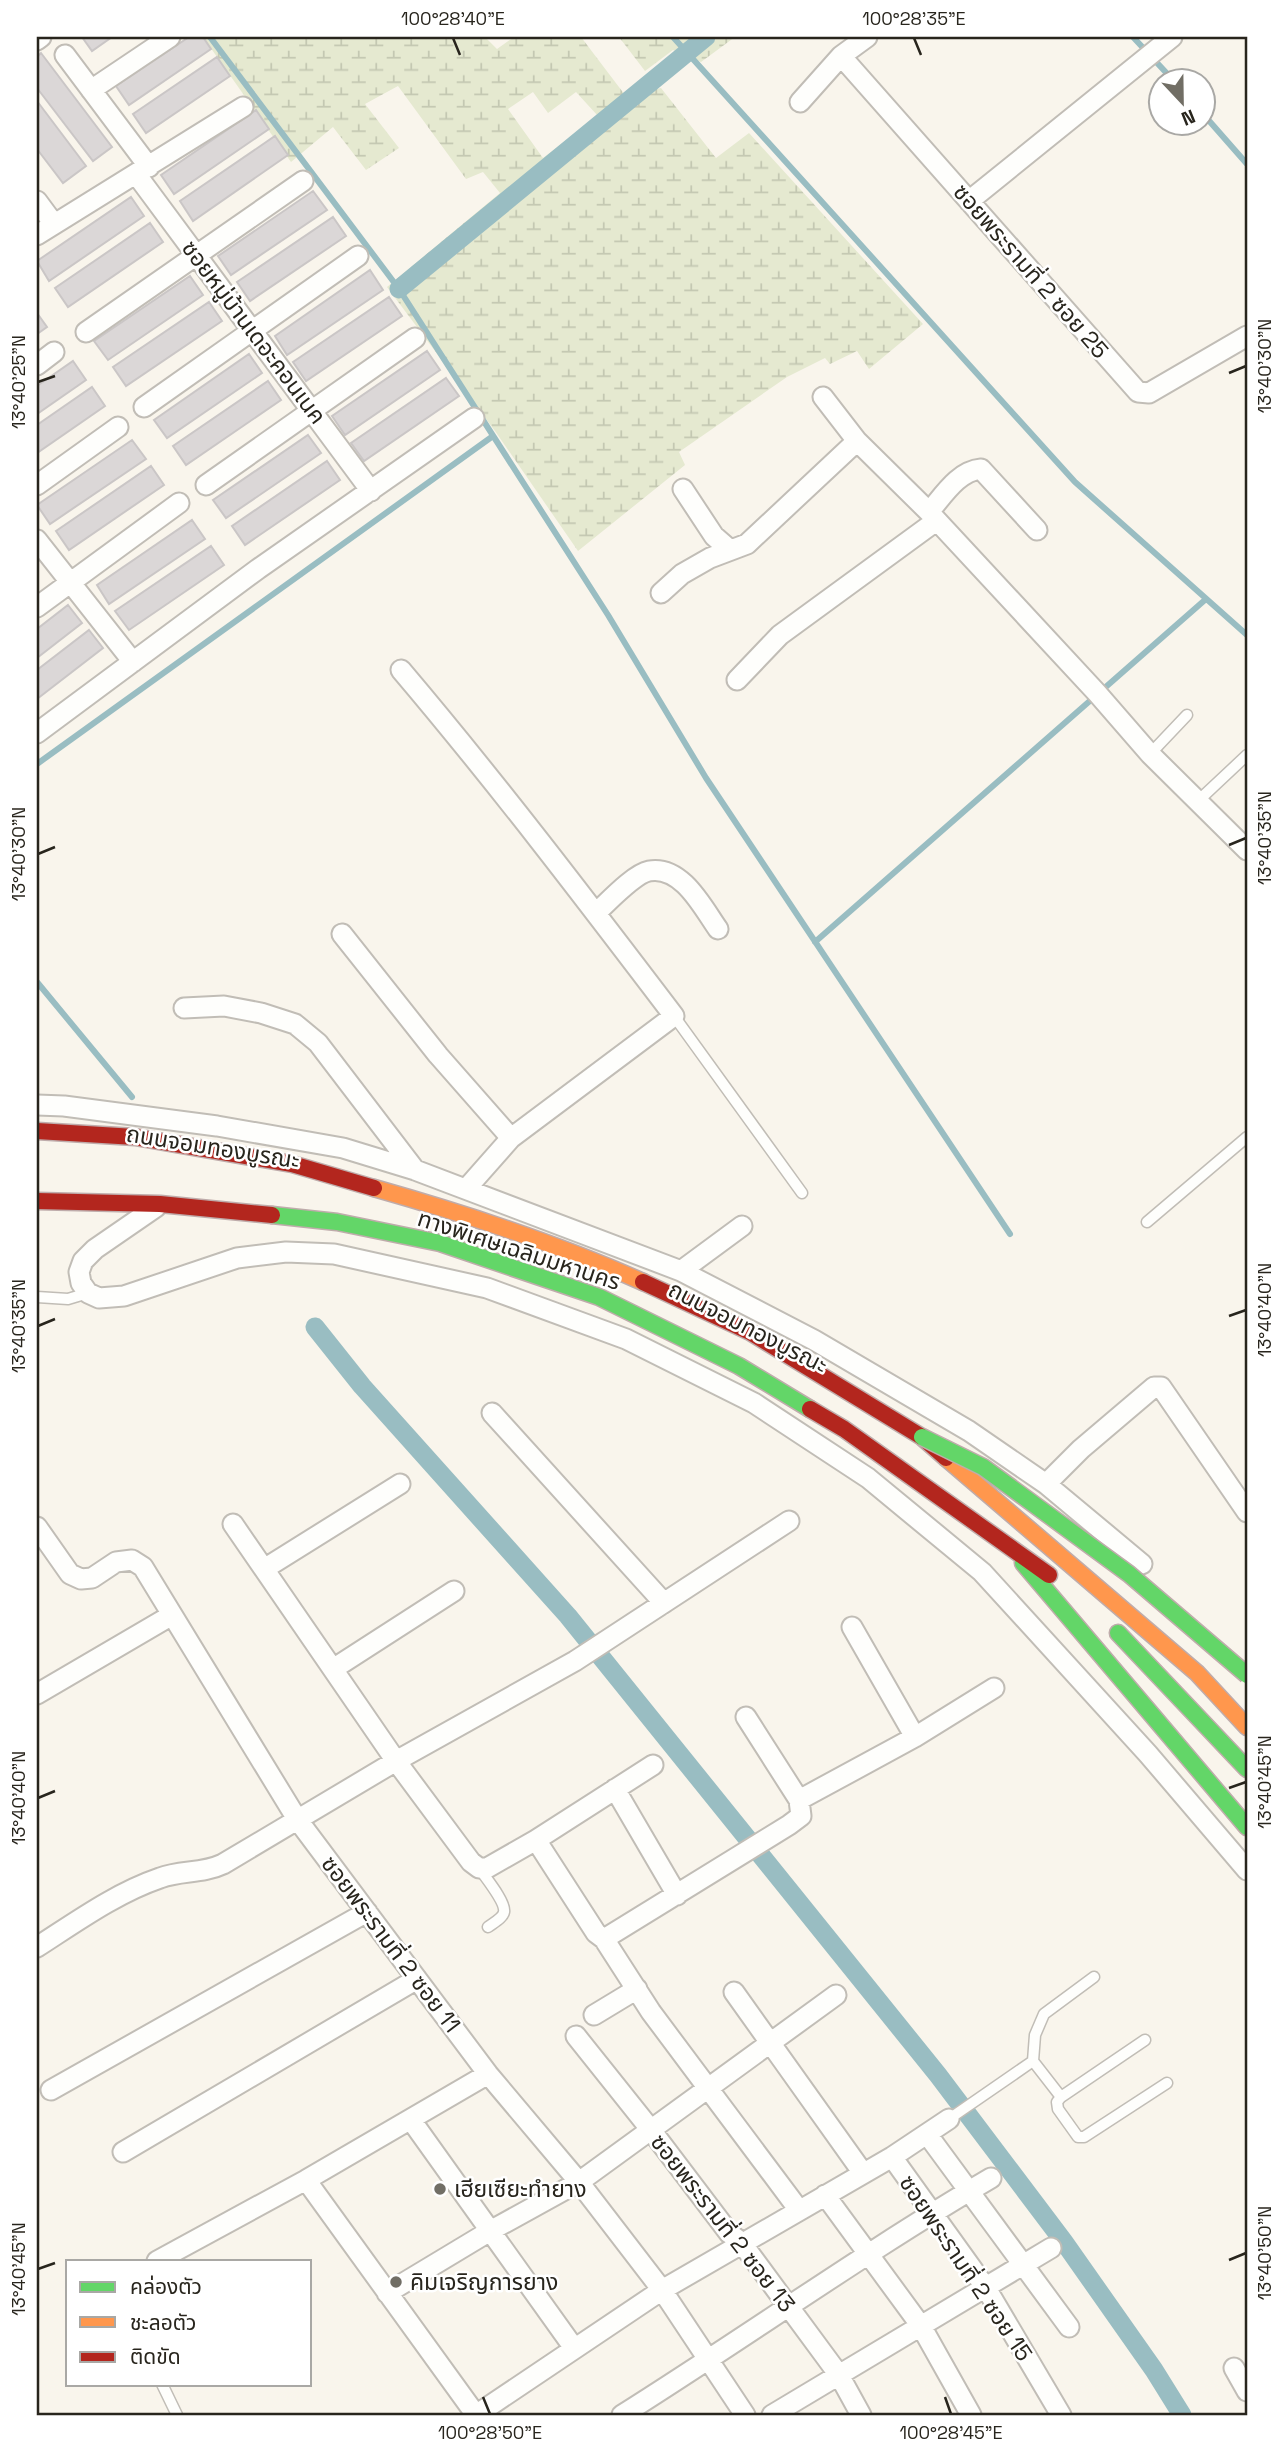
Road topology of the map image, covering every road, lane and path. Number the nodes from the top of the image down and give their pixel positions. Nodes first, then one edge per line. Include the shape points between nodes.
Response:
1 (41, 37) edge
2 (170, 37) edge
3 (867, 37) edge
4 (1172, 37) edge
5 (37, 40) edge
6 (65, 55) dead end
7 (841, 56) junction
8 (91, 90) junction
9 (800, 102) dead end
10 (243, 107) dead end
11 (143, 171) junction
12 (303, 181) dead end
13 (37, 201) edge
14 (969, 201) junction
15 (54, 223) junction
16 (37, 235) edge
17 (197, 255) junction
18 (358, 256) dead end
19 (253, 330) junction
20 (86, 331) dead end
21 (1247, 336) edge
22 (415, 338) dead end
23 (54, 352) dead end
24 (37, 365) edge
25 (823, 397) dead end
26 (144, 407) dead end
27 (312, 410) junction
28 (474, 418) dead end
29 (118, 427) dead end
30 (857, 441) junction
31 (37, 485) edge
32 (206, 485) dead end
33 (683, 489) dead end
34 (371, 491) junction
35 (179, 503) dead end
36 (932, 516) junction
37 (1037, 530) dead end
38 (37, 540) edge
39 (730, 550) junction
40 (70, 583) junction
41 (661, 593) dead end
42 (37, 607) edge
43 (133, 662) junction
44 (401, 670) dead end
45 (737, 680) dead end
46 (1187, 715) dead end
47 (37, 733) edge
48 (1150, 754) junction
49 (1247, 755) edge
50 (1198, 801) junction
51 (1247, 850) edge
52 (597, 912) junction
53 (718, 929) dead end
54 (342, 934) dead end
55 (184, 1008) dead end
56 (674, 1016) junction
57 (37, 1105) edge
58 (37, 1125) edge
59 (37, 1131) edge
60 (1247, 1137) edge
61 (512, 1139) junction
62 (415, 1170) junction
63 (466, 1189) junction
64 (802, 1193) dead end
65 (37, 1201) edge
66 (160, 1204) junction
67 (1146, 1222) dead end
68 (742, 1226) dead end
69 (681, 1271) junction
70 (88, 1293) junction
71 (37, 1297) edge
72 (492, 1413) dead end
73 (922, 1437) junction
74 (400, 1484) dead end
75 (1046, 1484) junction
76 (1247, 1512) edge
77 (789, 1521) dead end
78 (233, 1524) dead end
79 (37, 1527) edge
80 (1006, 1544) junction
81 (264, 1569) junction
82 (1061, 1584) dead end
83 (454, 1591) dead end
84 (664, 1603) junction
85 (172, 1615) junction
86 (1103, 1617) dead end
87 (852, 1627) dead end
88 (1247, 1652) edge
89 (333, 1670) junction
90 (1247, 1675) edge
91 (994, 1688) dead end
92 (1247, 1688) edge
93 (37, 1694) edge
94 (746, 1717) dead end
95 (1247, 1727) edge
96 (915, 1737) junction
97 (396, 1761) junction
98 (653, 1765) dead end
99 (1247, 1769) edge
100 (615, 1789) junction
101 (799, 1800) junction
102 (297, 1819) junction
103 (1247, 1827) edge
104 (536, 1840) junction
105 (479, 1868) junction
106 (1247, 1870) edge
107 (677, 1895) junction
108 (367, 1912) junction
109 (488, 1927) dead end
110 (604, 1939) junction
111 (37, 1947) edge
112 (1094, 1977) dead end
113 (418, 1979) junction
114 (637, 1989) junction
115 (734, 1992) dead end
116 (836, 1995) dead end
117 (594, 2015) dead end
118 (576, 2036) dead end
119 (1145, 2040) dead end
120 (769, 2044) junction
121 (1033, 2061) junction
122 (488, 2074) junction
123 (1167, 2082) dead end
124 (709, 2087) junction
125 (51, 2090) dead end
126 (1061, 2097) junction
127 (949, 2119) joint
128 (411, 2120) junction
129 (651, 2130) junction
130 (927, 2134) junction
131 (123, 2152) dead end
132 (892, 2157) junction
133 (863, 2173) junction
134 (991, 2178) dead end
135 (306, 2180) junction
136 (579, 2182) junction
137 (968, 2192) junction
138 (825, 2195) junction
139 (799, 2210) junction
140 (933, 2213) junction
141 (491, 2231) junction
142 (741, 2242) junction
143 (1051, 2248) dead end
144 (867, 2253) junction
145 (159, 2260) edge
146 (1022, 2266) junction
147 (986, 2288) junction
148 (662, 2290) junction
149 (387, 2293) junction
150 (789, 2307) junction
151 (921, 2326) junction
152 (1069, 2327) dead end
153 (574, 2348) junction
154 (709, 2360) junction
155 (1234, 2368) dead end
156 (839, 2375) junction
157 (163, 2386) edge
158 (1247, 2391) edge
159 (177, 2415) edge
160 (476, 2415) edge
161 (622, 2415) edge
162 (745, 2415) edge
163 (772, 2415) edge
164 (861, 2415) edge
165 (971, 2415) edge
166 (1061, 2415) edge

1 - 5 street
2 - 8 street
3 - 7 street
4 - 14 street
6 - 8 street, ซอยหมู่บ้านเดอะคอนเนค
7 - 9 street
7 - 14 street, ซอยพระรามที่ 2 ซอย 25
8 - 11 street, ซอยหมู่บ้านเดอะคอนเนค
10 - 11 street
11 - 15 street
11 - 17 street, ซอยหมู่บ้านเดอะคอนเนค
12 - 17 street
13 - 15 street
14 - 21 street, ซอยพระรามที่ 2 ซอย 25 via 1138,392 1149,393
15 - 16 street
17 - 19 street, ซอยหมู่บ้านเดอะคอนเนค
17 - 20 street
18 - 19 street
19 - 26 street
19 - 27 street, ซอยหมู่บ้านเดอะคอนเนค
22 - 27 street
23 - 24 street
25 - 30 street
27 - 32 street
27 - 34 street, ซอยหมู่บ้านเดอะคอนเนค
28 - 34 street
29 - 31 street
30 - 36 street
30 - 39 street via 747,544
33 - 39 street
34 - 43 street
35 - 40 street
36 - 37 street via 958,479 981,469
36 - 45 street via 780,635
36 - 48 street
38 - 40 street
39 - 41 street via 682,574
40 - 42 street
40 - 43 street
43 - 47 street
44 - 52 street
46 - 48 lane
48 - 50 street
49 - 50 lane
50 - 51 street
52 - 53 street via 648,871 662,872 690,889
52 - 56 street
54 - 61 street
55 - 62 street via 224,1006 295,1024 318,1043
56 - 61 street
56 - 64 lane
57 - 62 street via 267,1134 343,1148
58 - 92 street, ถนนจอมทองบูรณะ via 152,1133 281,1156 454,1201 720,1308 855,1381 925,1425 1152,1603
59 - 73 highway, ทางพิเศษเฉลิมมหานคร via 135,1137 292,1164 448,1209 592,1259 694,1304 761,1339
60 - 67 lane
61 - 63 street
62 - 63 street
63 - 69 street
65 - 66 highway, ทางพิเศษเฉลิมมหานคร
66 - 70 street via 83,1261 79,1272
66 - 80 highway, ทางพิเศษเฉลิมมหานคร via 337,1222 427,1241 599,1297 739,1366 845,1429
68 - 69 street
69 - 75 street via 814,1340 969,1432
70 - 71 lane via 68,1299
70 - 106 street via 100,1298 124,1296 237,1258 286,1252 334,1254 487,1288 625,1339 754,1403 868,1478 982,1572
72 - 84 street
73 - 90 highway, bridge via 983,1467 1129,1574
73 - 95 highway, bridge via 1197,1673
74 - 81 street
75 - 76 street via 1154,1387 1161,1387
75 - 88 street
77 - 84 street
78 - 81 street
79 - 85 street, ซอยพระรามที่ 2 ซอย 11 via 70,1574 81,1579 92,1578 116,1562 132,1560 143,1567
80 - 82 highway
80 - 103 highway
81 - 89 street
83 - 89 street
84 - 97 street via 575,1661
85 - 93 street
85 - 102 street, ซอยพระรามที่ 2 ซอย 11
86 - 99 highway
87 - 96 street
89 - 97 street
91 - 96 street
94 - 101 street
96 - 101 street
97 - 102 street
97 - 105 street
98 - 100 street
100 - 104 street
100 - 107 street
101 - 107 street via 801,1816
102 - 108 street, ซอยพระรามที่ 2 ซอย 11
102 - 111 street via 212,1869 174,1873 146,1884 94,1910
104 - 105 street via 487,1868
104 - 110 street
105 - 109 lane via 505,1910
107 - 110 street
108 - 113 street, ซอยพระรามที่ 2 ซอย 11
108 - 125 street
110 - 114 street
112 - 121 lane via 1044,2014 1035,2035
113 - 122 street, ซอยพระรามที่ 2 ซอย 11
113 - 131 street
114 - 117 street
114 - 124 street
115 - 120 street
116 - 120 street
118 - 129 street, ซอยพระรามที่ 2 ซอย 13
119 - 126 lane
120 - 124 street
120 - 133 street
121 - 126 lane
121 - 127 lane
122 - 128 street
122 - 136 street, ซอยพระรามที่ 2 ซอย 11
123 - 126 lane via 1084,2137 1079,2137 1058,2109
124 - 129 street
124 - 139 street
127 - 130 street
128 - 135 street
128 - 141 street
129 - 136 street
129 - 142 street, ซอยพระรามที่ 2 ซอย 13 via 729,2233
130 - 132 street
130 - 137 street
132 - 133 street
132 - 140 street, ซอยพระรามที่ 2 ซอย 15
133 - 138 street
134 - 137 street
135 - 145 street
135 - 149 street
136 - 141 street
136 - 148 street, ซอยพระรามที่ 2 ซอย 11
137 - 140 street
137 - 146 street
138 - 139 street
138 - 144 street
139 - 142 street
140 - 144 street
140 - 147 street, ซอยพระรามที่ 2 ซอย 15
141 - 149 street
141 - 153 street
142 - 148 street
142 - 150 street, ซอยพระรามที่ 2 ซอย 13
143 - 146 street
144 - 150 street
144 - 151 street
146 - 147 street
146 - 152 street
147 - 151 street
147 - 166 street, ซอยพระรามที่ 2 ซอย 15
148 - 153 street
148 - 154 street, ซอยพระรามที่ 2 ซอย 11
149 - 160 street
150 - 154 street
150 - 156 street, ซอยพระรามที่ 2 ซอย 13
151 - 156 street
151 - 165 street
153 - 160 street
154 - 161 street
154 - 162 street, ซอยพระรามที่ 2 ซอย 11
155 - 158 street
156 - 163 street
156 - 164 street, ซอยพระรามที่ 2 ซอย 13
157 - 159 lane

